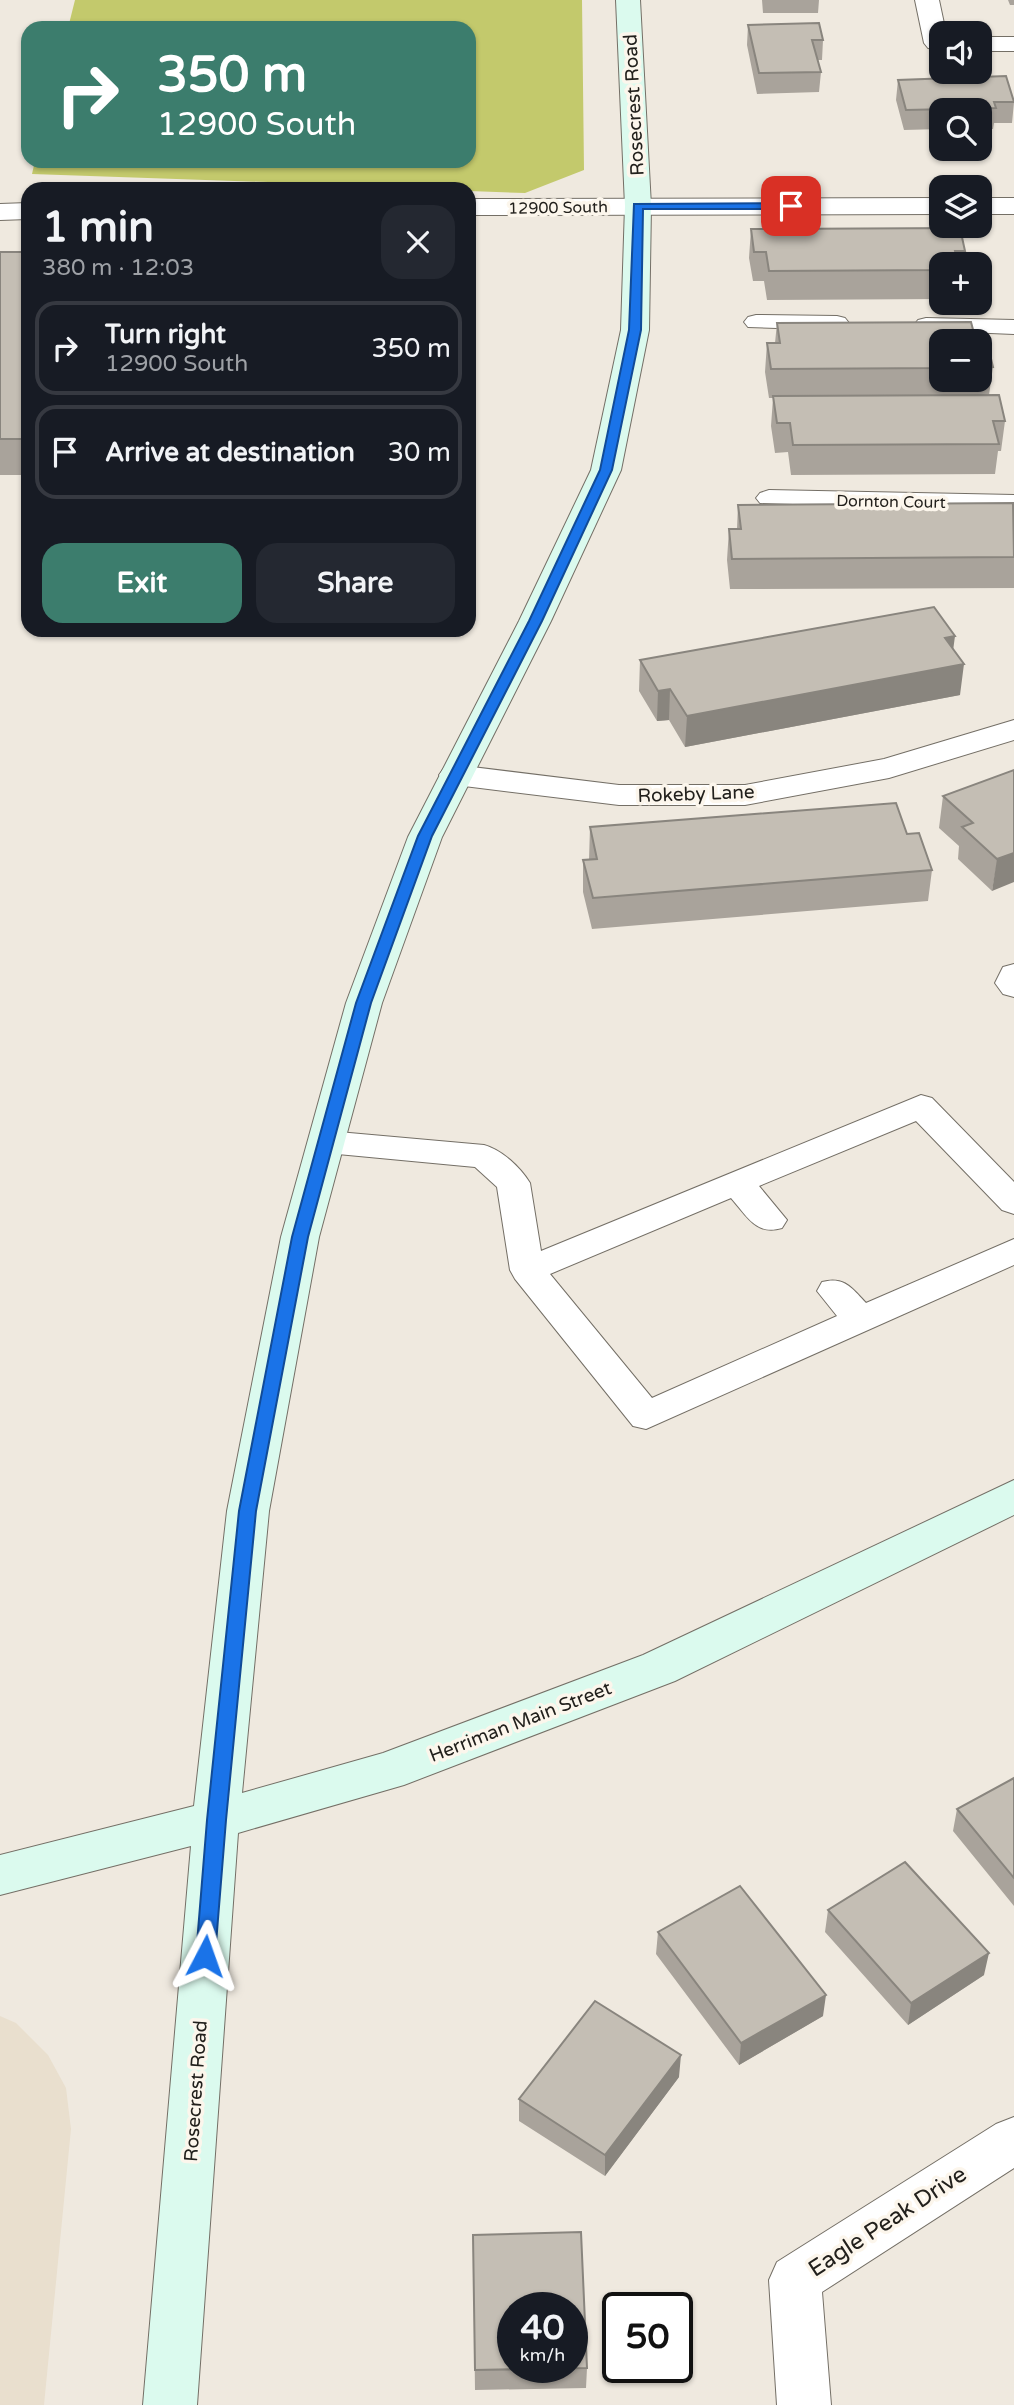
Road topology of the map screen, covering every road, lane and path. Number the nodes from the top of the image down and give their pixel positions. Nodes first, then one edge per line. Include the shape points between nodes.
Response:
1 (628, 0) edge
2 (927, 0) edge
3 (933, 21) edge
4 (992, 44) edge
5 (1014, 44) edge
6 (638, 206) junction
7 (929, 206) edge
8 (992, 206) edge
9 (1014, 206) edge
10 (476, 207) edge
11 (21, 211) edge
12 (0, 212) edge
13 (756, 322) dead end
14 (863, 324) edge
15 (903, 325) edge
16 (1014, 327) edge
17 (769, 498) dead end
18 (1014, 503) edge
19 (1014, 730) edge
20 (456, 775) junction
21 (1014, 974) edge
22 (1014, 987) edge
23 (327, 1142) junction
24 (736, 1182) junction
25 (1014, 1202) edge
26 (770, 1220) dead end
27 (1014, 1251) edge
28 (527, 1270) junction
29 (834, 1291) dead end
30 (861, 1320) junction
31 (1014, 1496) edge
32 (216, 1820) junction
33 (0, 1875) edge
34 (1014, 2140) edge
35 (170, 2405) edge
36 (804, 2405) edge

1 - 6 main road, Rosecrest Road
2 - 3 street
4 - 5 street
6 - 7 street, 12900 South
6 - 10 street, 12900 South
6 - 20 main road, Rosecrest Road via 635,330 606,470
8 - 9 street
11 - 12 street
13 - 14 lane
15 - 16 lane
17 - 18 lane, Dornton Court
19 - 20 street, Rokeby Lane via 889,768 745,795 619,795
20 - 23 main road, Rosecrest Road via 425,836 364,1003
21 - 22 lane via 1010,983
23 - 28 lane via 484,1156 513,1183
23 - 32 main road, Rosecrest Road via 300,1237 248,1511
24 - 25 lane via 921,1106
24 - 26 lane
24 - 28 lane
27 - 30 lane
28 - 30 lane via 646,1416
29 - 30 lane
31 - 32 main road, Herriman Main Street via 659,1668 388,1771
32 - 33 main road, Herriman Main Street
32 - 35 main road, Rosecrest Road
34 - 36 street, Eagle Peak Drive via 795,2280

